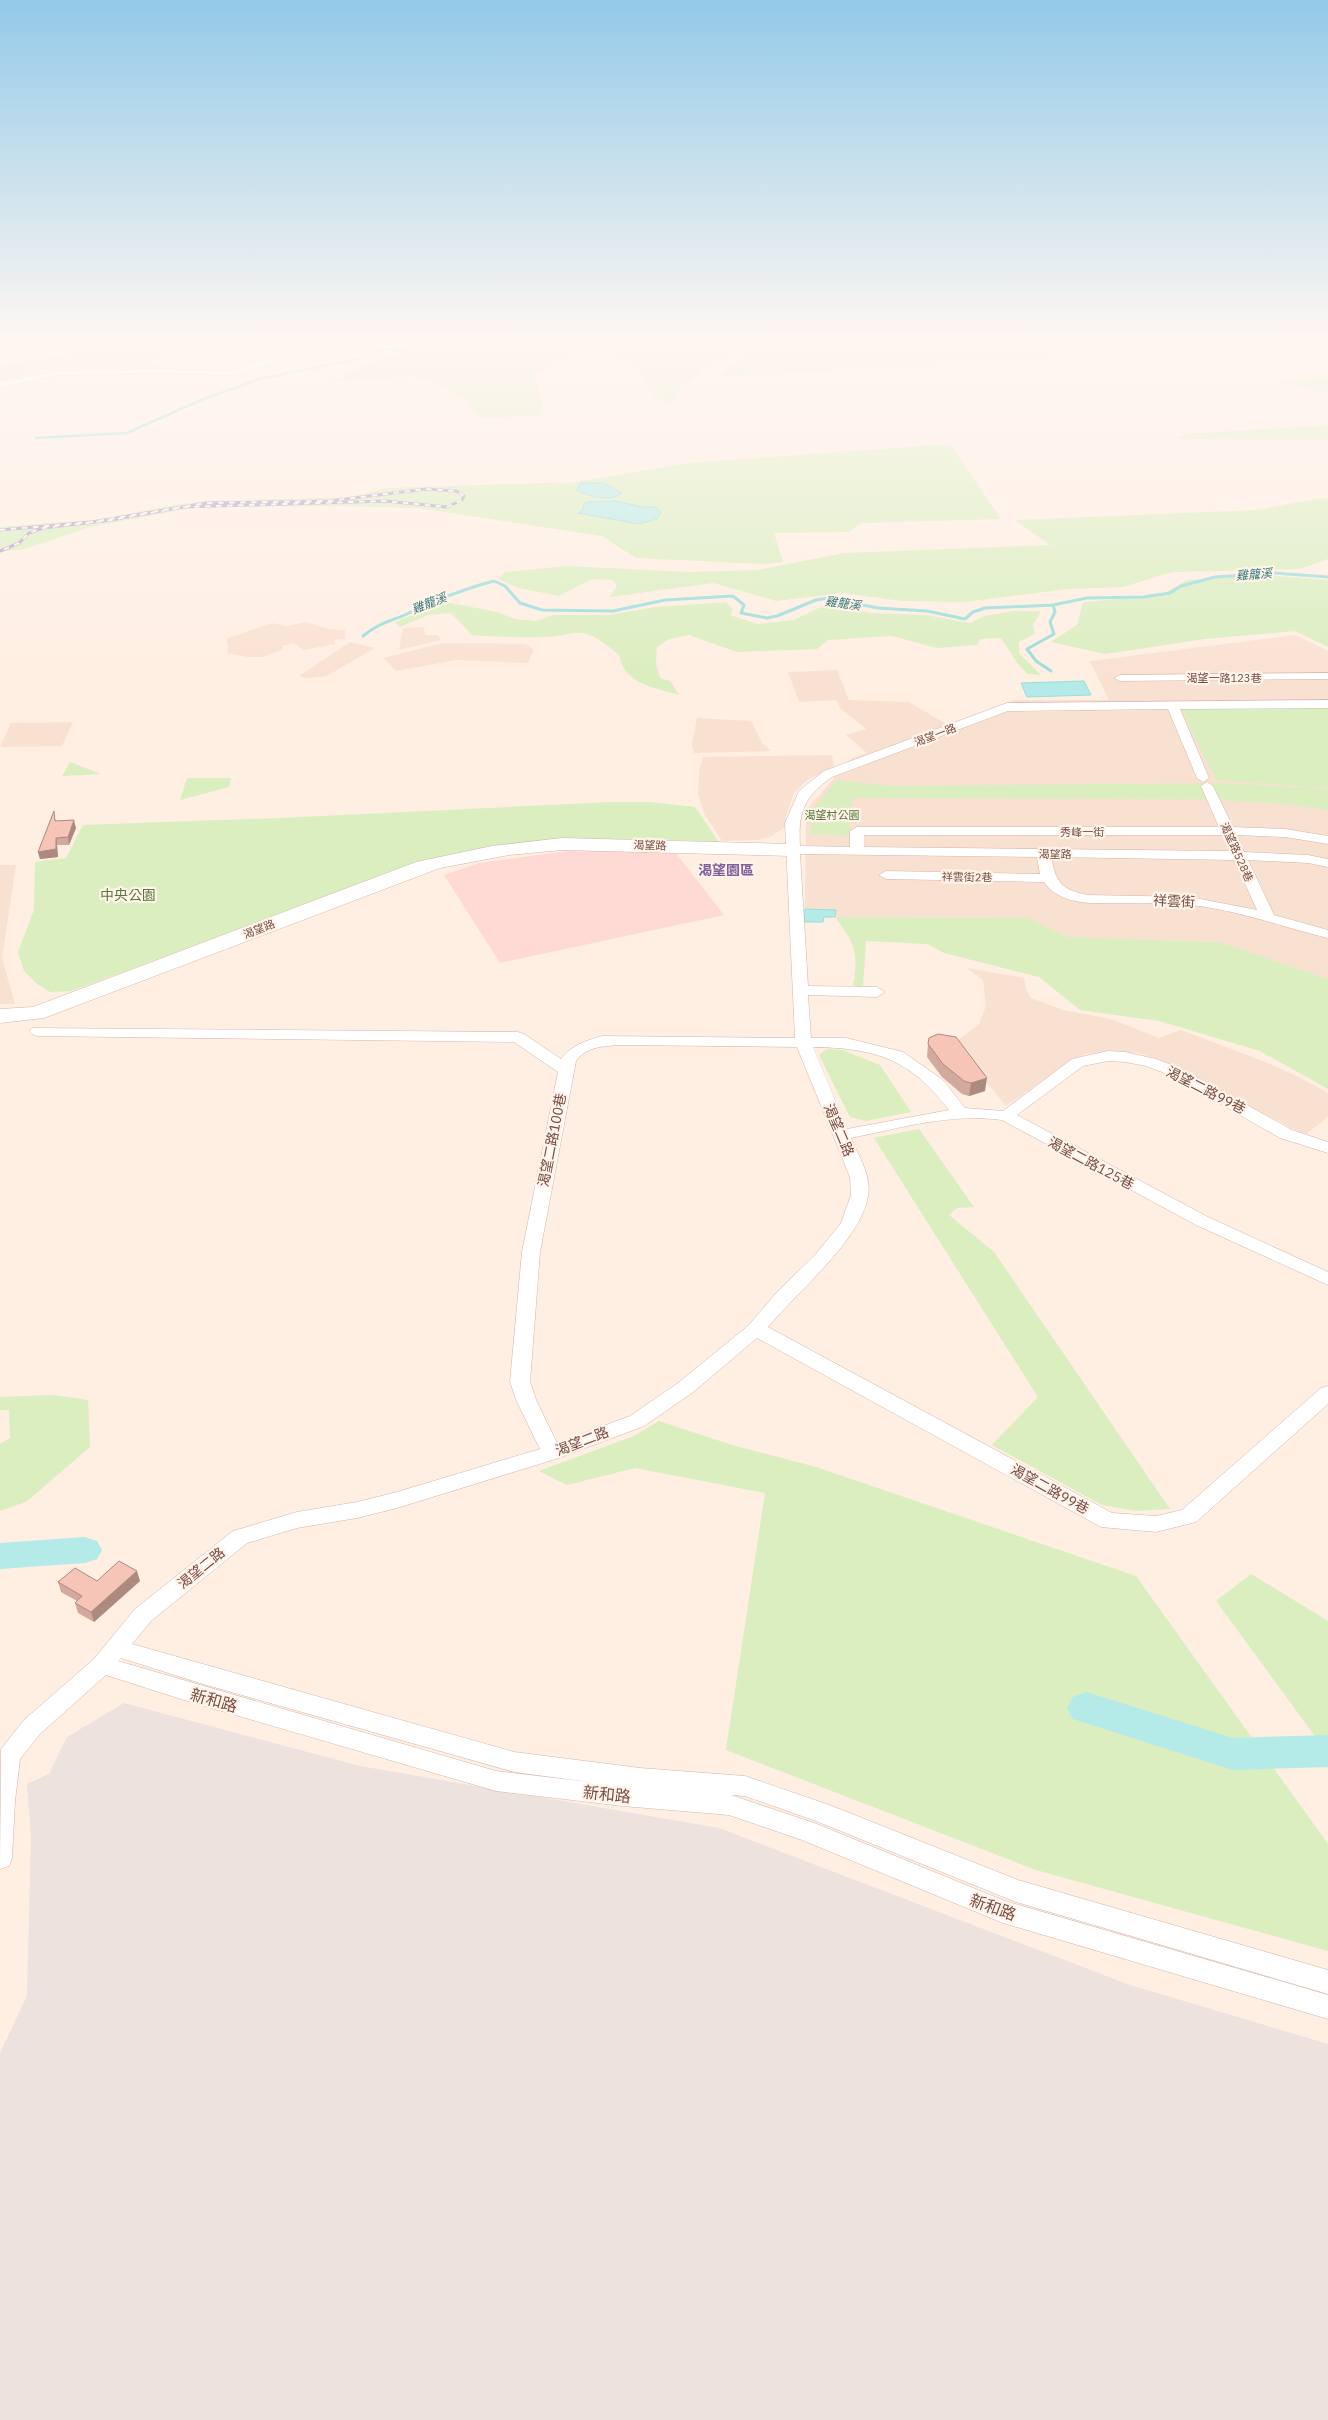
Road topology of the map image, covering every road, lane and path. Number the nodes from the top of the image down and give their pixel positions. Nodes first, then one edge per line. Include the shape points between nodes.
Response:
1 (1328, 676) edge
2 (1120, 678) dead end
3 (1328, 704) edge
4 (1172, 705) junction
5 (1228, 831) junction
6 (1328, 840) edge
7 (792, 850) junction
8 (857, 852) junction
9 (1043, 854) junction
10 (1239, 856) junction
11 (1328, 863) edge
12 (886, 875) dead end
13 (1049, 878) junction
14 (1268, 918) junction
15 (1328, 934) edge
16 (800, 990) junction
17 (877, 992) dead end
18 (0, 1016) edge
19 (37, 1031) dead end
20 (803, 1042) junction
21 (566, 1070) junction
22 (960, 1113) junction
23 (1006, 1116) junction
24 (841, 1135) junction
25 (1328, 1148) edge
26 (1328, 1279) edge
27 (756, 1329) junction
28 (1328, 1393) edge
29 (552, 1453) junction
30 (109, 1656) junction
31 (0, 1858) edge
32 (1328, 1982) edge
33 (1328, 2008) edge

1 - 2 street, 渴望一路123巷
3 - 4 street, 渴望一路
4 - 5 street, 渴望路528巷
4 - 7 street, 渴望一路 via 1007,708 960,729 828,774 808,786 801,795 792,823
5 - 6 street, 秀峰一街 via 1285,832
5 - 8 street, 秀峰一街 via 857,831
5 - 10 street, 渴望路528巷
7 - 8 street, 渴望路
7 - 16 street, 渴望一路
7 - 18 street, 渴望路 via 562,844 470,855 424,866 36,1013
8 - 9 street, 渴望路
9 - 10 street, 渴望路
9 - 13 street
10 - 11 street, 渴望路
10 - 14 street, 渴望路528巷
12 - 13 street, 祥雲街2巷
13 - 14 street, 祥雲街 via 1054,886 1071,896 1190,901
14 - 15 street, 祥雲街
16 - 17 street
16 - 20 street, 渴望一路
19 - 21 street via 518,1037
20 - 21 street, 渴望二路100巷 via 602,1042 574,1053
20 - 22 street, 渴望二路100巷 via 846,1043 897,1056 937,1084
20 - 24 street, 渴望二路
21 - 29 street, 渴望二路100巷 via 531,1252 520,1382
22 - 23 street, 渴望二路125巷 via 990,1112
22 - 24 street, 渴望二路125巷
23 - 25 street, 渴望二路99巷 via 1078,1062 1108,1056 1125,1057 1176,1072 1286,1134
23 - 26 street, 渴望二路125巷 via 1202,1222
24 - 27 street, 渴望二路 via 858,1176 860,1195 849,1225
27 - 28 street, 渴望二路99巷 via 1108,1521 1156,1524 1189,1516
27 - 29 street, 渴望二路 via 685,1388 637,1420
29 - 30 street, 渴望二路 via 397,1500 296,1520 240,1537 143,1615
30 - 31 street via 32,1727 9,1756
30 - 32 street, 新和路 via 212,1677 514,1762 640,1778 745,1786 823,1813 1016,1891
30 - 33 street, 新和路 via 184,1691 496,1780 729,1805 808,1832 1002,1912

